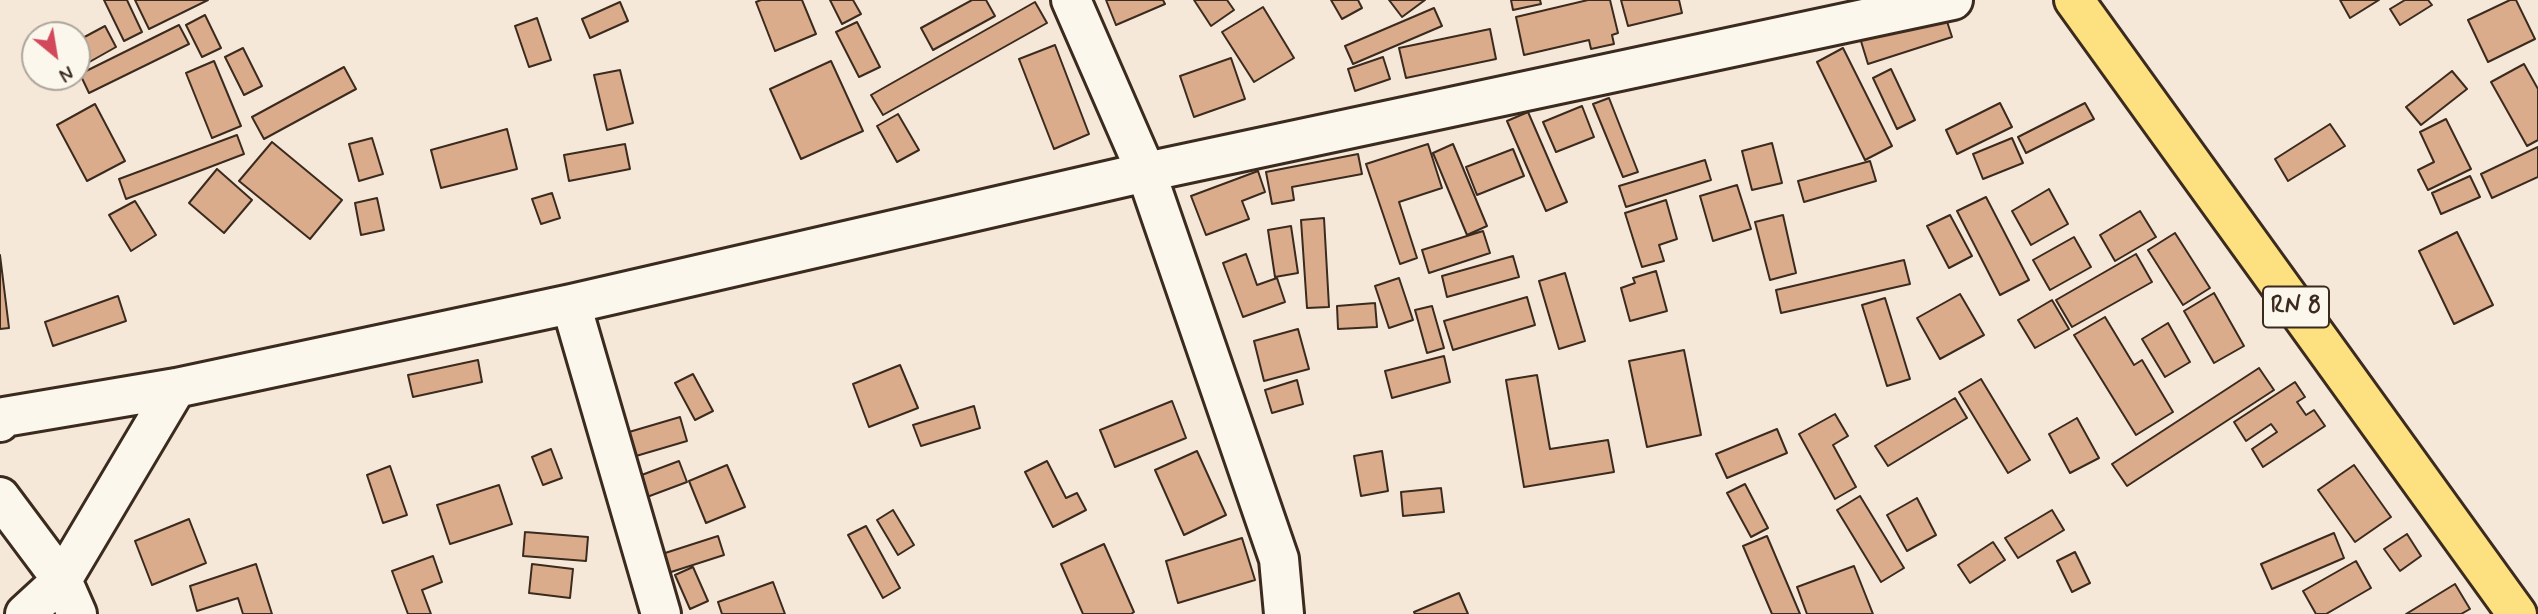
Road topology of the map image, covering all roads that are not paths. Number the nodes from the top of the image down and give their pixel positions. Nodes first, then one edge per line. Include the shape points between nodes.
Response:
1 (1071, 0) edge
2 (1953, 0) edge
3 (2074, 0) edge
4 (1146, 172) junction
5 (571, 304) junction
6 (176, 388) junction
7 (0, 422) edge
8 (0, 497) edge
9 (69, 597) edge
10 (25, 614) edge
11 (661, 614) edge
12 (1284, 614) edge
13 (2517, 614) edge

1 - 4 street
2 - 4 street
3 - 13 main road, RN 8
4 - 5 street
4 - 12 street via 1279,559
5 - 6 street
5 - 11 street
6 - 7 street via 4,417
6 - 9 street
8 - 9 street
9 - 10 street

